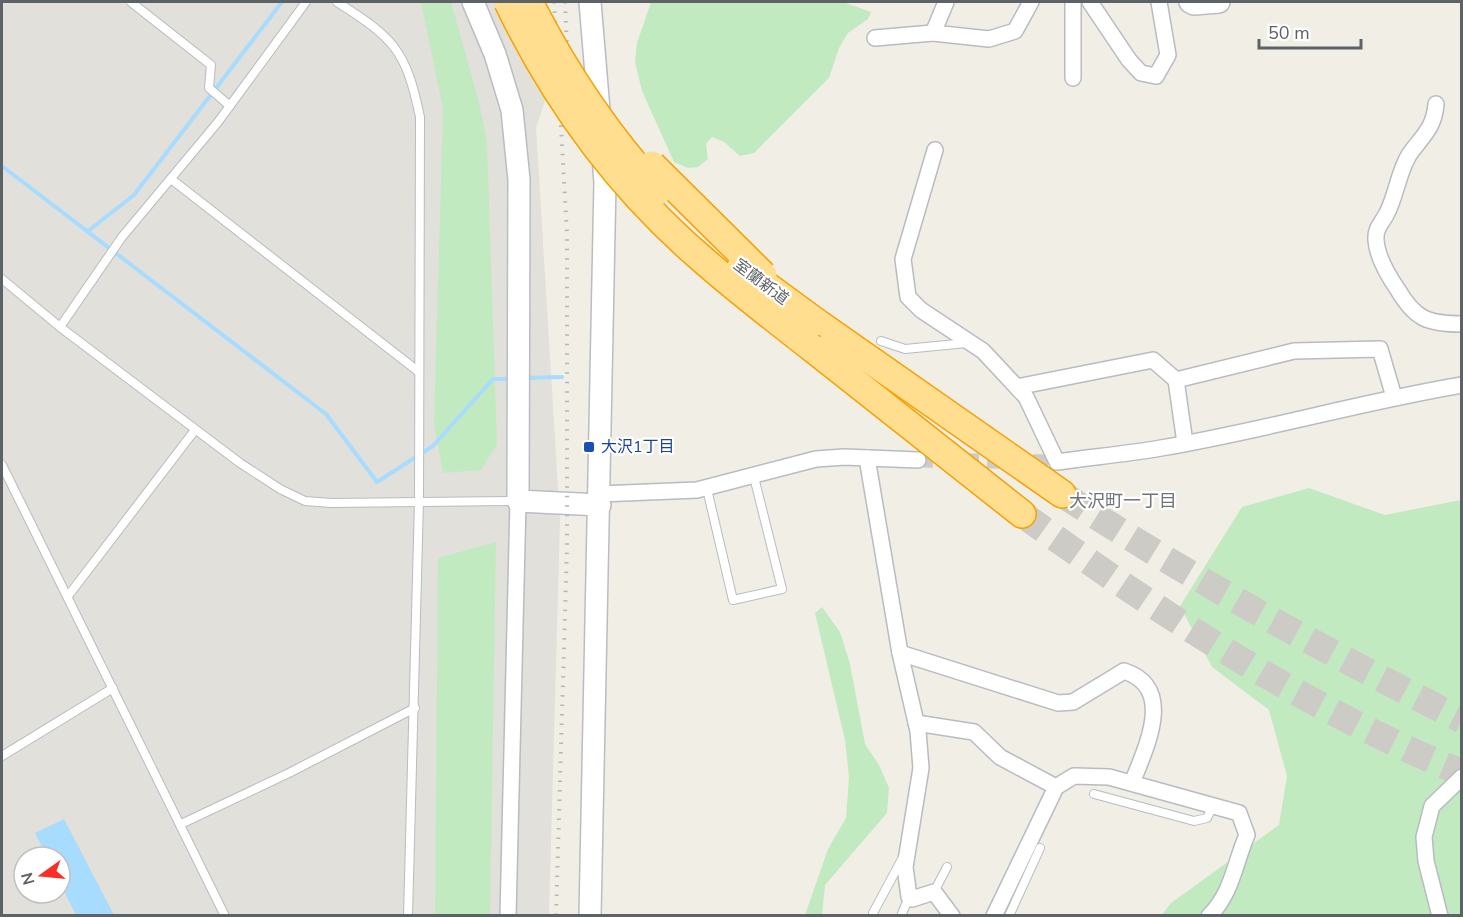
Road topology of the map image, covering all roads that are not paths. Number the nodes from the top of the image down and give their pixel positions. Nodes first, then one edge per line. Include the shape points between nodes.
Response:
1 (131, 2) edge
2 (306, 2) edge
3 (338, 2) edge
4 (473, 2) edge
5 (490, 2) edge
6 (508, 2) edge
7 (529, 2) edge
8 (545, 2) edge
9 (590, 2) edge
10 (946, 2) edge
11 (1031, 2) edge
12 (1073, 2) edge
13 (1089, 2) edge
14 (1159, 2) edge
15 (1190, 2) edge
16 (1219, 2) edge
17 (933, 33) junction
18 (875, 38) dead end
19 (1073, 78) dead end
20 (1436, 104) dead end
21 (230, 106) junction
22 (935, 150) dead end
23 (171, 179) junction
24 (700, 258) junction
25 (2, 279) edge
26 (792, 305) junction
27 (1461, 324) edge
28 (60, 327) junction
29 (881, 341) dead end
30 (972, 343) junction
31 (419, 372) junction
32 (1176, 380) junction
33 (1461, 385) edge
34 (1017, 387) junction
35 (1394, 397) junction
36 (195, 430) junction
37 (1185, 443) junction
38 (867, 458) junction
39 (918, 460) tunnel mouth
40 (2, 465) edge
41 (754, 477) junction
42 (707, 489) junction
43 (1062, 494) tunnel mouth
44 (600, 500) junction
45 (419, 501) junction
46 (518, 501) junction
47 (1022, 514) tunnel mouth
48 (68, 596) junction
49 (900, 653) junction
50 (113, 688) junction
51 (416, 708) junction
52 (916, 723) junction
53 (2, 756) edge
54 (1461, 777) edge
55 (1132, 783) junction
56 (1056, 787) junction
57 (1094, 794) dead end
58 (1213, 806) junction
59 (181, 824) junction
60 (1040, 848) dead end
61 (906, 851) junction
62 (947, 867) dead end
63 (934, 892) junction
64 (909, 897) junction
65 (873, 914) dead end
66 (225, 915) edge
67 (408, 915) edge
68 (508, 915) edge
69 (590, 915) edge
70 (901, 915) edge
71 (952, 915) edge
72 (994, 915) edge
73 (1009, 915) edge
74 (1209, 915) edge
75 (1440, 915) edge

1 - 21 lane via 211,65 209,88
2 - 21 lane
3 - 31 lane via 369,22 398,49 412,77 420,117
4 - 46 street via 495,54 512,110 519,180
5 - 24 highway, bridge via 552,114 597,174 650,227
6 - 24 highway, 室蘭新道, bridge via 553,87 616,174
7 - 26 highway, 室蘭新道, bridge via 555,54 624,154 715,247
8 - 26 highway, bridge via 567,45 612,115 651,164
9 - 44 street via 605,182
10 - 17 street
11 - 17 street via 1015,31 989,39
12 - 19 street
13 - 14 street via 1129,60 1141,72 1155,76 1168,55
15 - 16 street
17 - 18 street
20 - 27 street via 1424,140 1407,158 1389,209 1378,226 1376,241 1390,278 1409,308 1422,319
21 - 23 lane
22 - 30 street via 903,259 908,297
23 - 28 lane via 122,237
23 - 31 lane
24 - 47 highway, 室蘭新道, bridge
25 - 28 lane
26 - 43 highway, 室蘭新道, bridge
28 - 36 lane
29 - 30 lane via 905,350
30 - 34 street
31 - 45 lane
32 - 34 street via 1153,360
32 - 35 street via 1294,351 1380,349
32 - 37 street
33 - 35 street
34 - 37 street via 1026,397 1057,462
35 - 37 street
36 - 45 lane via 279,489 305,501
36 - 48 lane
38 - 39 street
38 - 41 street via 816,459
38 - 49 street
40 - 48 lane
41 - 42 street
41 - 42 lane via 782,589 733,600
42 - 44 street
44 - 46 street
44 - 69 street
45 - 46 lane
45 - 51 lane
46 - 68 street
48 - 50 lane
49 - 52 street
49 - 55 street via 1058,703 1073,702 1124,671 1134,675 1145,682 1152,695 1153,716
50 - 53 lane
50 - 59 lane
51 - 59 lane
51 - 67 lane
52 - 56 street via 974,732 1000,757
52 - 61 street via 921,768
54 - 75 street via 1432,806 1424,837
55 - 56 street via 1109,777 1074,776
55 - 58 street
56 - 72 street
57 - 58 lane via 1194,821 1207,818
58 - 74 street via 1239,813 1247,835 1228,891
59 - 66 lane
60 - 73 lane
61 - 64 street
61 - 65 lane
62 - 63 lane
63 - 64 street
63 - 71 street
64 - 70 lane

